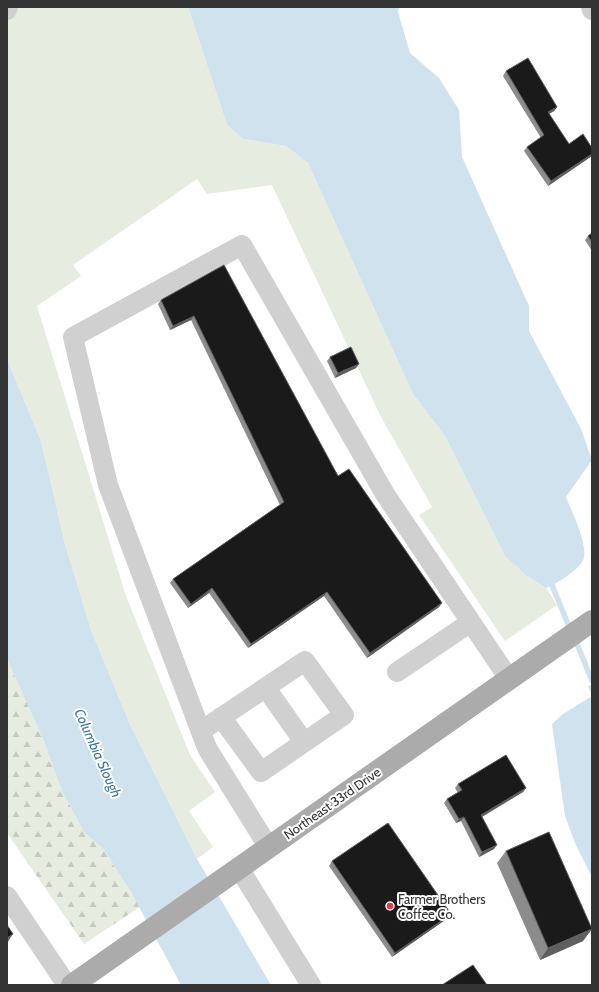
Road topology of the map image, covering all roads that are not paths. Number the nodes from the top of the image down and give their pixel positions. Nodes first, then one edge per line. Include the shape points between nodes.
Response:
1 (592, 621) edge
2 (471, 622) junction
3 (397, 672) dead end
4 (509, 679) junction
5 (266, 688) junction
6 (221, 717) junction
7 (201, 731) junction
8 (304, 742) junction
9 (269, 848) junction
10 (233, 872) junction
11 (7, 896) edge
12 (67, 985) edge
13 (72, 985) edge
14 (311, 985) edge

1 - 4 main road, Northeast 33rd Drive
2 - 3 lane
2 - 4 lane
2 - 7 lane via 385,494 242,245 73,337 108,484
4 - 9 main road, Northeast 33rd Drive
5 - 6 lane
5 - 8 lane
5 - 8 lane via 305,661 344,715
6 - 7 lane
6 - 8 lane via 260,772
7 - 9 lane via 207,748
9 - 10 main road, Northeast 33rd Drive
10 - 13 main road, Northeast 33rd Drive
10 - 14 lane
11 - 12 lane

